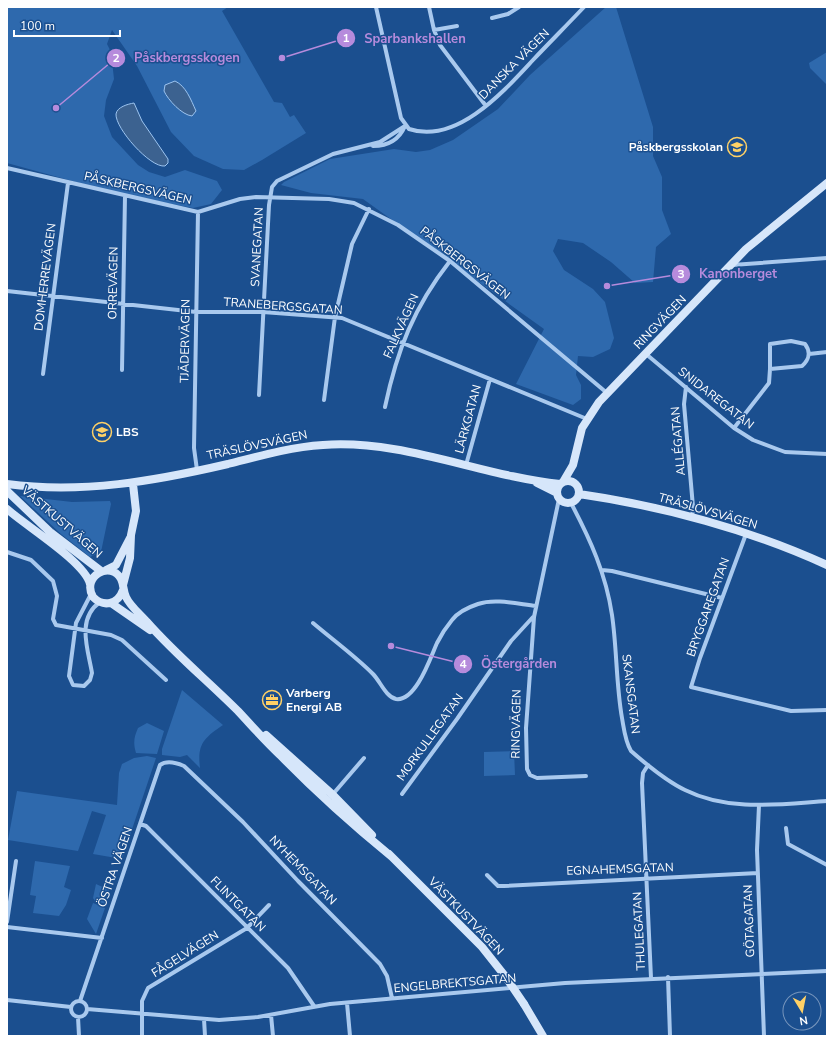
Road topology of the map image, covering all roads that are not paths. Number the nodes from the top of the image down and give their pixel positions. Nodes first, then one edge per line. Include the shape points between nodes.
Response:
1 (376, 7) edge
2 (429, 7) edge
3 (519, 7) edge
4 (584, 7) edge
5 (492, 18) dead end
6 (457, 26) dead end
7 (434, 30) junction
8 (486, 106) junction
9 (405, 126) junction
10 (7, 168) edge
11 (68, 183) junction
12 (827, 183) edge
13 (125, 196) junction
14 (270, 197) junction
15 (368, 209) junction
16 (198, 212) junction
17 (827, 258) edge
18 (450, 261) junction
19 (732, 265) junction
20 (7, 291) edge
21 (53, 296) junction
22 (123, 304) junction
23 (196, 312) junction
24 (263, 312) junction
25 (335, 317) junction
26 (402, 343) junction
27 (827, 352) edge
28 (646, 354) junction
29 (809, 354) junction
30 (770, 369) junction
31 (122, 370) dead end
32 (43, 374) dead end
33 (490, 379) junction
34 (686, 387) junction
35 (607, 393) junction
36 (259, 395) dead end
37 (324, 400) dead end
38 (385, 407) dead end
39 (587, 419) junction
40 (734, 428) junction
41 (827, 454) edge
42 (466, 465) junction
43 (573, 465) junction
44 (197, 470) junction
45 (533, 481) junction
46 (562, 483) junction
47 (7, 484) edge
48 (133, 484) junction
49 (576, 484) junction
50 (7, 491) edge
51 (579, 494) junction
52 (558, 496) junction
53 (571, 503) junction
54 (7, 508) edge
55 (692, 518) junction
56 (746, 534) junction
57 (131, 535) junction
58 (7, 552) edge
59 (827, 565) edge
60 (602, 570) junction
61 (103, 571) junction
62 (90, 584) junction
63 (123, 588) junction
64 (91, 593) junction
65 (722, 598) junction
66 (100, 602) junction
67 (111, 603) junction
68 (536, 606) junction
69 (534, 617) junction
70 (313, 623) dead end
71 (75, 630) junction
72 (85, 631) junction
73 (162, 639) junction
74 (166, 680) dead end
75 (827, 710) edge
76 (364, 758) dead end
77 (648, 765) junction
78 (184, 766) joint
79 (586, 776) dead end
80 (402, 794) dead end
81 (330, 798) junction
82 (827, 801) edge
83 (759, 805) junction
84 (140, 824) junction
85 (786, 828) dead end
86 (16, 862) dead end
87 (827, 865) edge
88 (758, 873) junction
89 (487, 875) dead end
90 (646, 878) junction
91 (269, 905) dead end
92 (7, 922) edge
93 (7, 927) edge
94 (247, 928) junction
95 (102, 938) junction
96 (827, 971) edge
97 (761, 974) junction
98 (668, 977) junction
99 (651, 978) junction
100 (392, 998) junction
101 (7, 1000) edge
102 (80, 1001) junction
103 (347, 1003) junction
104 (314, 1006) junction
105 (71, 1007) junction
106 (87, 1009) junction
107 (141, 1013) junction
108 (271, 1015) junction
109 (78, 1017) junction
110 (204, 1019) junction
111 (79, 1036) edge
112 (142, 1036) edge
113 (205, 1036) edge
114 (274, 1036) edge
115 (350, 1036) edge
116 (544, 1036) edge
117 (670, 1036) edge
118 (764, 1036) edge

1 - 9 street
2 - 7 street
3 - 5 street via 508,14
4 - 8 street, DANSKA VÄGEN via 506,89
6 - 7 street
7 - 8 street via 440,45
8 - 9 street, DANSKA VÄGEN via 469,119 437,130 419,132
9 - 14 street via 380,142 334,154 277,181 272,186
10 - 11 street, PÅSKBERGSVÄGEN
11 - 13 street, PÅSKBERGSVÄGEN
11 - 21 street, DOMHERREVÄGEN
12 - 19 street, RINGVÄGEN via 753,243
13 - 16 street, PÅSKBERGSVÄGEN
13 - 22 street, ORREVÄGEN
14 - 15 street, PÅSKBERGSVÄGEN via 343,200
14 - 16 street, PÅSKBERGSVÄGEN via 240,199
14 - 24 street, SVANEGATAN
15 - 18 street, PÅSKBERGSVÄGEN via 398,225
15 - 25 street via 353,238
16 - 23 street, TJÄDERVÄGEN
17 - 19 street
18 - 26 street, FALKVÄGEN via 425,295
18 - 35 street, PÅSKBERGSVÄGEN
19 - 28 street, RINGVÄGEN
20 - 21 street, TRANEBERGSGATAN
21 - 22 street, TRANEBERGSGATAN
21 - 32 street, DOMHERREVÄGEN
22 - 23 street, TRANEBERGSGATAN
22 - 31 street, ORREVÄGEN
23 - 24 street, TRANEBERGSGATAN
23 - 44 street, TJÄDERVÄGEN via 194,448
24 - 25 street, TRANEBERGSGATAN
24 - 36 street, SVANEGATAN
25 - 26 street, TRANEBERGSGATAN
25 - 37 street
26 - 33 street, TRANEBERGSGATAN
26 - 38 street, FALKVÄGEN
27 - 29 street
28 - 34 street, SNIDAREGATAN
28 - 35 street, RINGVÄGEN
29 - 30 street via 802,366
29 - 30 street via 808,347 801,342 770,344
30 - 40 street via 770,383
33 - 39 street, TRANEBERGSGATAN
33 - 42 street, LÄRKGATAN
34 - 40 street, SNIDAREGATAN
34 - 55 street, ALLÉGATAN via 684,404
35 - 39 street, RINGVÄGEN
39 - 43 street, RINGVÄGEN via 580,435
40 - 41 street, SNIDAREGATAN via 767,446 785,452
42 - 44 street, TRÄSLÖVSVÄGEN via 364,445 334,444 287,449
42 - 45 street, TRÄSLÖVSVÄGEN
43 - 46 street, RINGVÄGEN
43 - 49 street, RINGVÄGEN
44 - 48 street, TRÄSLÖVSVÄGEN
45 - 46 street, TRÄSLÖVSVÄGEN
45 - 52 street, TRÄSLÖVSVÄGEN
46 - 49 street via 569,481
46 - 52 street
47 - 48 street, TRÄSLÖVSVÄGEN via 80,488
48 - 57 street via 136,511
49 - 51 street
50 - 61 street, VÄSTKUSTVÄGEN via 45,527
51 - 53 street
51 - 55 street, TRÄSLÖVSVÄGEN via 623,500
52 - 53 street via 566,503
52 - 68 street, RINGVÄGEN
53 - 60 street, SKANSGATAN via 584,526
54 - 62 street, VÄSTKUSTVÄGEN via 67,555 85,573
55 - 56 street, TRÄSLÖVSVÄGEN
56 - 59 street, TRÄSLÖVSVÄGEN
56 - 65 street, BRYGGAREGATAN
57 - 61 street via 116,565
57 - 63 street via 130,558
58 - 71 street via 31,560 53,581 57,596 53,620 56,625
60 - 65 street
60 - 77 street, SKANSGATAN via 612,615 618,691 625,736 631,751
61 - 62 street via 92,578
61 - 63 street via 117,574
62 - 64 street
63 - 67 street via 119,598
63 - 73 street, VÄSTKUSTVÄGEN via 130,603
64 - 66 street
64 - 71 street via 78,618
65 - 75 street, BRYGGAREGATAN via 691,687 791,710
66 - 67 street
66 - 72 street via 87,615
67 - 73 street, VÄSTKUSTVÄGEN
68 - 69 street, RINGVÄGEN
68 - 70 street via 500,602 479,603 460,612 452,619 438,642 429,666 417,685 405,697 396,699 389,696 373,674
69 - 79 street, RINGVÄGEN via 526,728 527,769 530,775 537,778
69 - 80 street, MORKULLEGATAN via 510,641
71 - 72 street
71 - 72 street via 68,676 73,685 78,686 88,683 92,673
72 - 74 street via 111,634 122,640
73 - 81 street, VÄSTKUSTVÄGEN via 238,711 291,756
76 - 81 street
77 - 83 street, SKANSGATAN via 692,793 727,803
77 - 90 street, THULEGATAN via 642,783
78 - 84 street, ÖSTRA VÄGEN via 163,762 160,765
78 - 100 street, NYHEMSGATAN via 243,822 380,964 387,976
81 - 116 street, VÄSTKUSTVÄGEN, bridge via 482,947 505,976
82 - 83 street, SKANSGATAN
83 - 88 street, GÖTAGATAN
84 - 94 street, FLINTGATAN via 146,826
84 - 95 street, ÖSTRA VÄGEN
85 - 87 street via 788,844
86 - 92 street
88 - 90 street, EGNAHEMSGATAN
88 - 97 street, GÖTAGATAN
89 - 90 street, EGNAHEMSGATAN via 498,886
90 - 99 street, THULEGATAN
91 - 94 street, FÅGELVÄGEN
93 - 95 street
94 - 104 street, FLINTGATAN via 288,968
94 - 107 street, FÅGELVÄGEN via 148,988 142,1001
95 - 102 street, ÖSTRA VÄGEN
96 - 97 street, ENGELBREKTSGATAN
97 - 98 street, ENGELBREKTSGATAN
97 - 118 street, GÖTAGATAN
98 - 99 street, ENGELBREKTSGATAN
98 - 117 street
99 - 100 street, ENGELBREKTSGATAN
100 - 103 street, ENGELBREKTSGATAN
101 - 105 street
102 - 105 street
102 - 106 street
103 - 104 street, ENGELBREKTSGATAN
103 - 115 street
104 - 108 street, ENGELBREKTSGATAN
105 - 109 street via 74,1015
106 - 107 street, ENGELBREKTSGATAN
106 - 109 street via 83,1016
107 - 110 street, ENGELBREKTSGATAN
107 - 112 street, FÅGELVÄGEN
108 - 110 street, ENGELBREKTSGATAN
108 - 114 street
109 - 111 street
110 - 113 street

